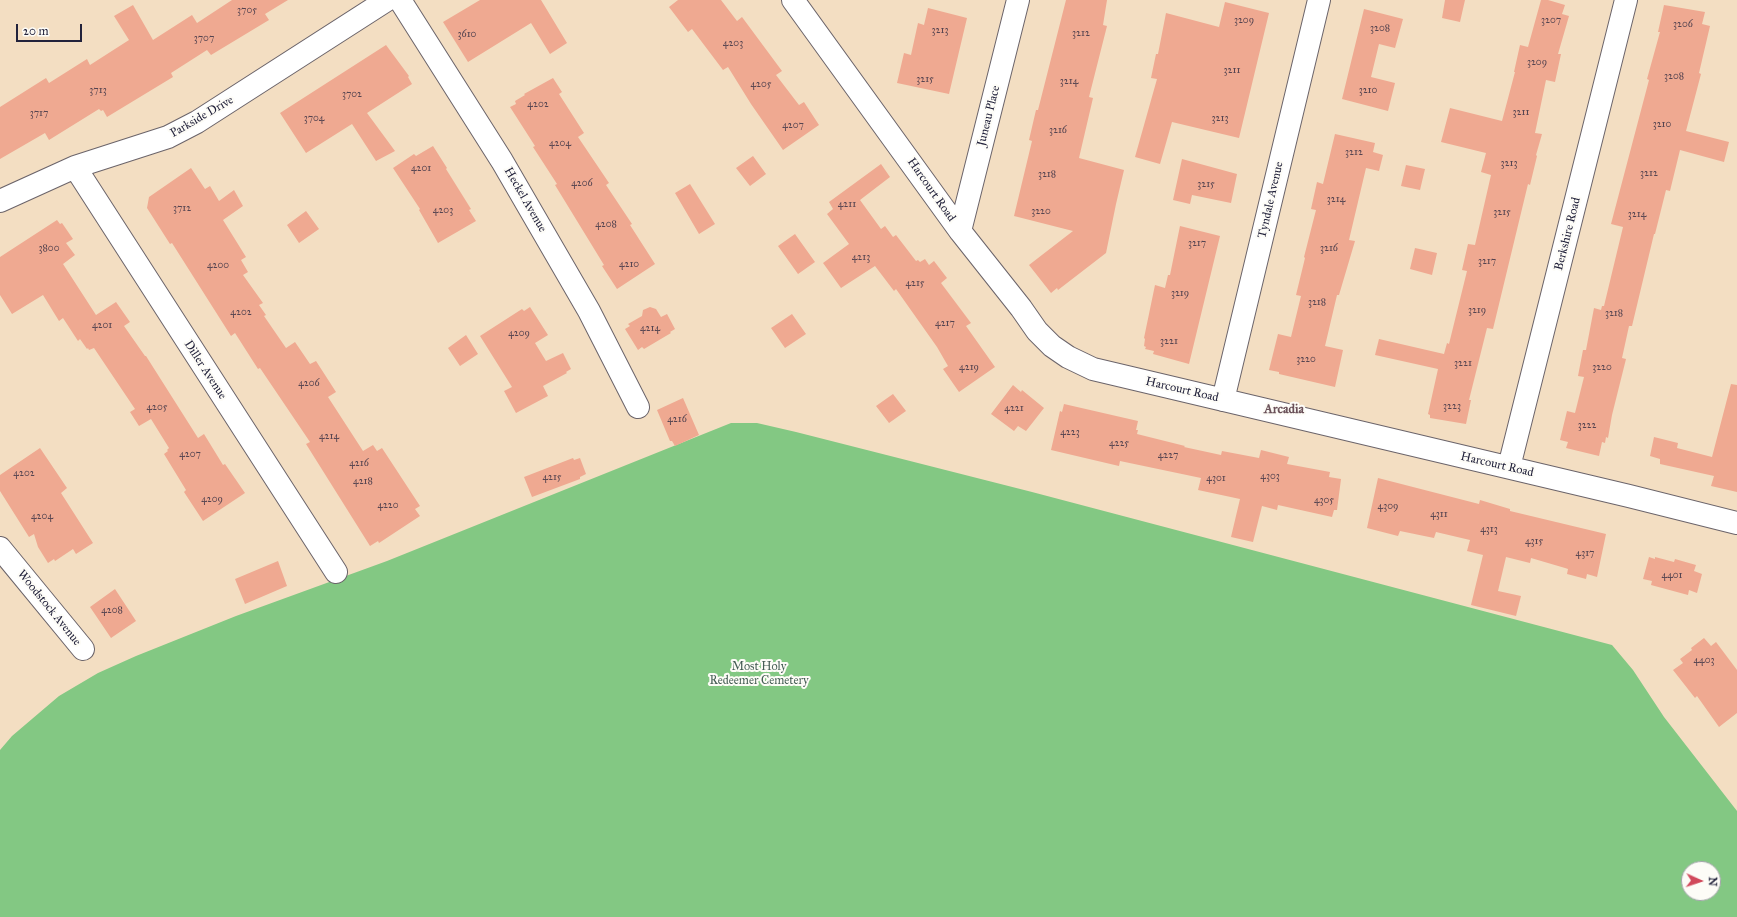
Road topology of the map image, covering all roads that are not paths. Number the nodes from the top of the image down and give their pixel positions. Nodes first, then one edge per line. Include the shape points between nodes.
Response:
1 (387, 0) edge
2 (400, 0) edge
3 (793, 0) edge
4 (1018, 0) edge
5 (1319, 0) edge
6 (1626, 0) edge
7 (75, 168) junction
8 (0, 201) edge
9 (960, 231) junction
10 (1223, 400) junction
11 (638, 408) dead end
12 (1509, 467) junction
13 (1737, 523) edge
14 (0, 548) edge
15 (336, 572) dead end
16 (83, 649) dead end

1 - 7 street, Parkside Drive via 197,122 168,137
2 - 11 street, Heckel Avenue via 510,175 589,311
3 - 9 street, Harcourt Road
4 - 9 street, Juneau Place
5 - 10 street, Tyndale Avenue
6 - 12 street, Berkshire Road
7 - 8 street, Parkside Drive
7 - 15 street, Diller Avenue
9 - 10 street, Harcourt Road via 1037,331 1068,357 1093,369
10 - 12 street, Harcourt Road
12 - 13 street, Harcourt Road
14 - 16 street, Woodstock Avenue

